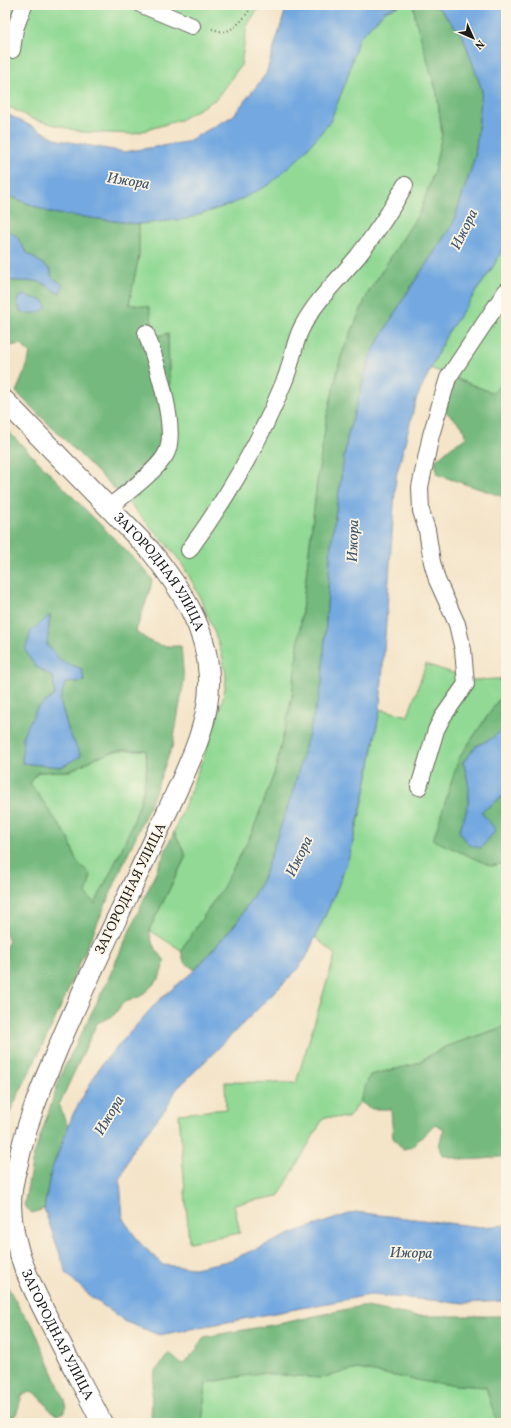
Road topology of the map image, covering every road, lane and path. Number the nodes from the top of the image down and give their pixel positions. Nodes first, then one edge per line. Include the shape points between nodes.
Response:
1 (24, 5) edge
2 (142, 5) edge
3 (253, 5) edge
4 (192, 26) dead end
5 (212, 29) dead end
6 (12, 50) dead end
7 (404, 185) dead end
8 (506, 291) edge
9 (146, 333) dead end
10 (5, 401) edge
11 (108, 508) junction
12 (189, 550) dead end
13 (419, 787) dead end
14 (102, 1423) edge

1 - 6 lane via 15,29
2 - 4 lane
3 - 5 path via 231,29
7 - 12 lane via 387,218 318,303 301,328 285,381 241,472 218,511
8 - 13 lane via 448,378 431,435 420,487 421,512 432,562 437,580 457,624 463,650 466,684 436,730
9 - 11 lane via 160,373 169,424 167,453 153,470
10 - 11 main road, ЗАГОРОДНАЯ УЛИЦА
11 - 14 main road, ЗАГОРОДНАЯ УЛИЦА via 150,550 171,576 192,609 208,660 210,695 202,729 174,796 77,1000 40,1089 22,1142 12,1188 14,1236 24,1270

